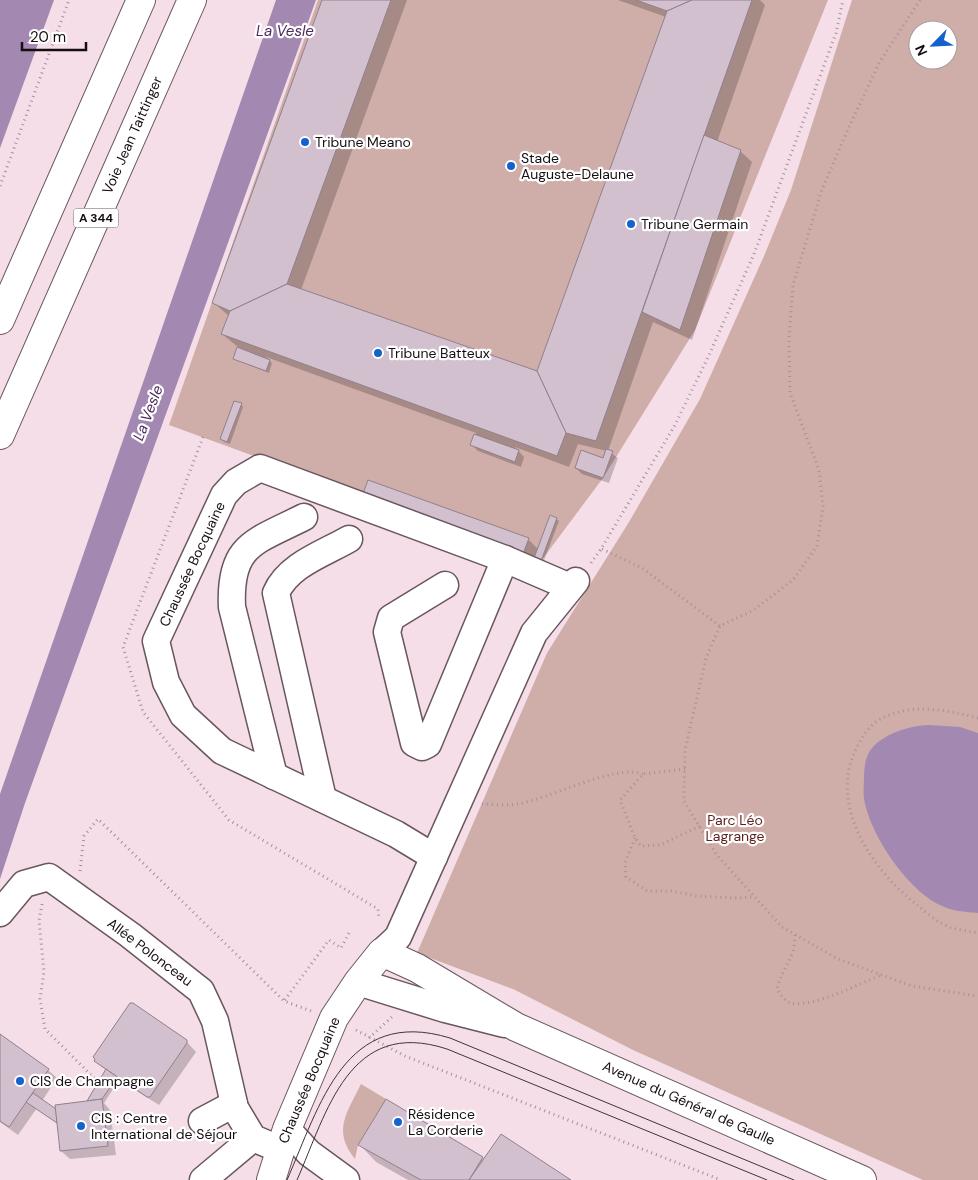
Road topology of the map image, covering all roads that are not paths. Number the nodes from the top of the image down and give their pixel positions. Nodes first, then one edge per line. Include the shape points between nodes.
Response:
1 (141, 0) edge
2 (192, 0) edge
3 (0, 320) edge
4 (0, 435) edge
5 (304, 517) dead end
6 (349, 539) dead end
7 (505, 559) junction
8 (445, 585) dead end
9 (274, 776) junction
10 (323, 799) junction
11 (434, 857) junction
12 (0, 913) edge
13 (390, 944) junction
14 (358, 982) junction
15 (516, 1027) junction
16 (234, 1104) junction
17 (202, 1121) dead end
18 (253, 1138) junction
19 (283, 1139) junction
20 (339, 1175) edge
21 (203, 1180) edge
22 (271, 1180) edge
23 (862, 1180) edge

1 - 3 main road
2 - 4 main road, Voie Jean Taittinger / A 344
5 - 9 street via 244,550 236,563 231,585 232,607
6 - 10 street via 293,570 281,581 276,593
7 - 8 street via 428,744 422,747 414,744 387,632 391,618
7 - 9 street, Chaussée Bocquaine via 260,468 236,482 224,495 156,641 166,682 183,715 222,751
7 - 11 street, Chaussée Bocquaine via 573,584 534,633
9 - 10 street, Chaussée Bocquaine
10 - 11 street, Chaussée Bocquaine via 396,834
11 - 13 street, Chaussée Bocquaine
12 - 16 street, Allée Polonceau via 24,884 49,876 202,991 215,1022
13 - 14 main road, Chaussée Bocquaine
13 - 15 main road, Avenue du Général de Gaulle via 418,968
14 - 15 street, Avenue du Général de Gaulle
14 - 19 main road, Chaussée Bocquaine via 326,1016
15 - 23 main road, Avenue du Général de Gaulle
16 - 17 street
16 - 18 street, Allée Polonceau
18 - 19 street
18 - 21 street
19 - 20 street
19 - 22 main road, Chaussée Bocquaine

